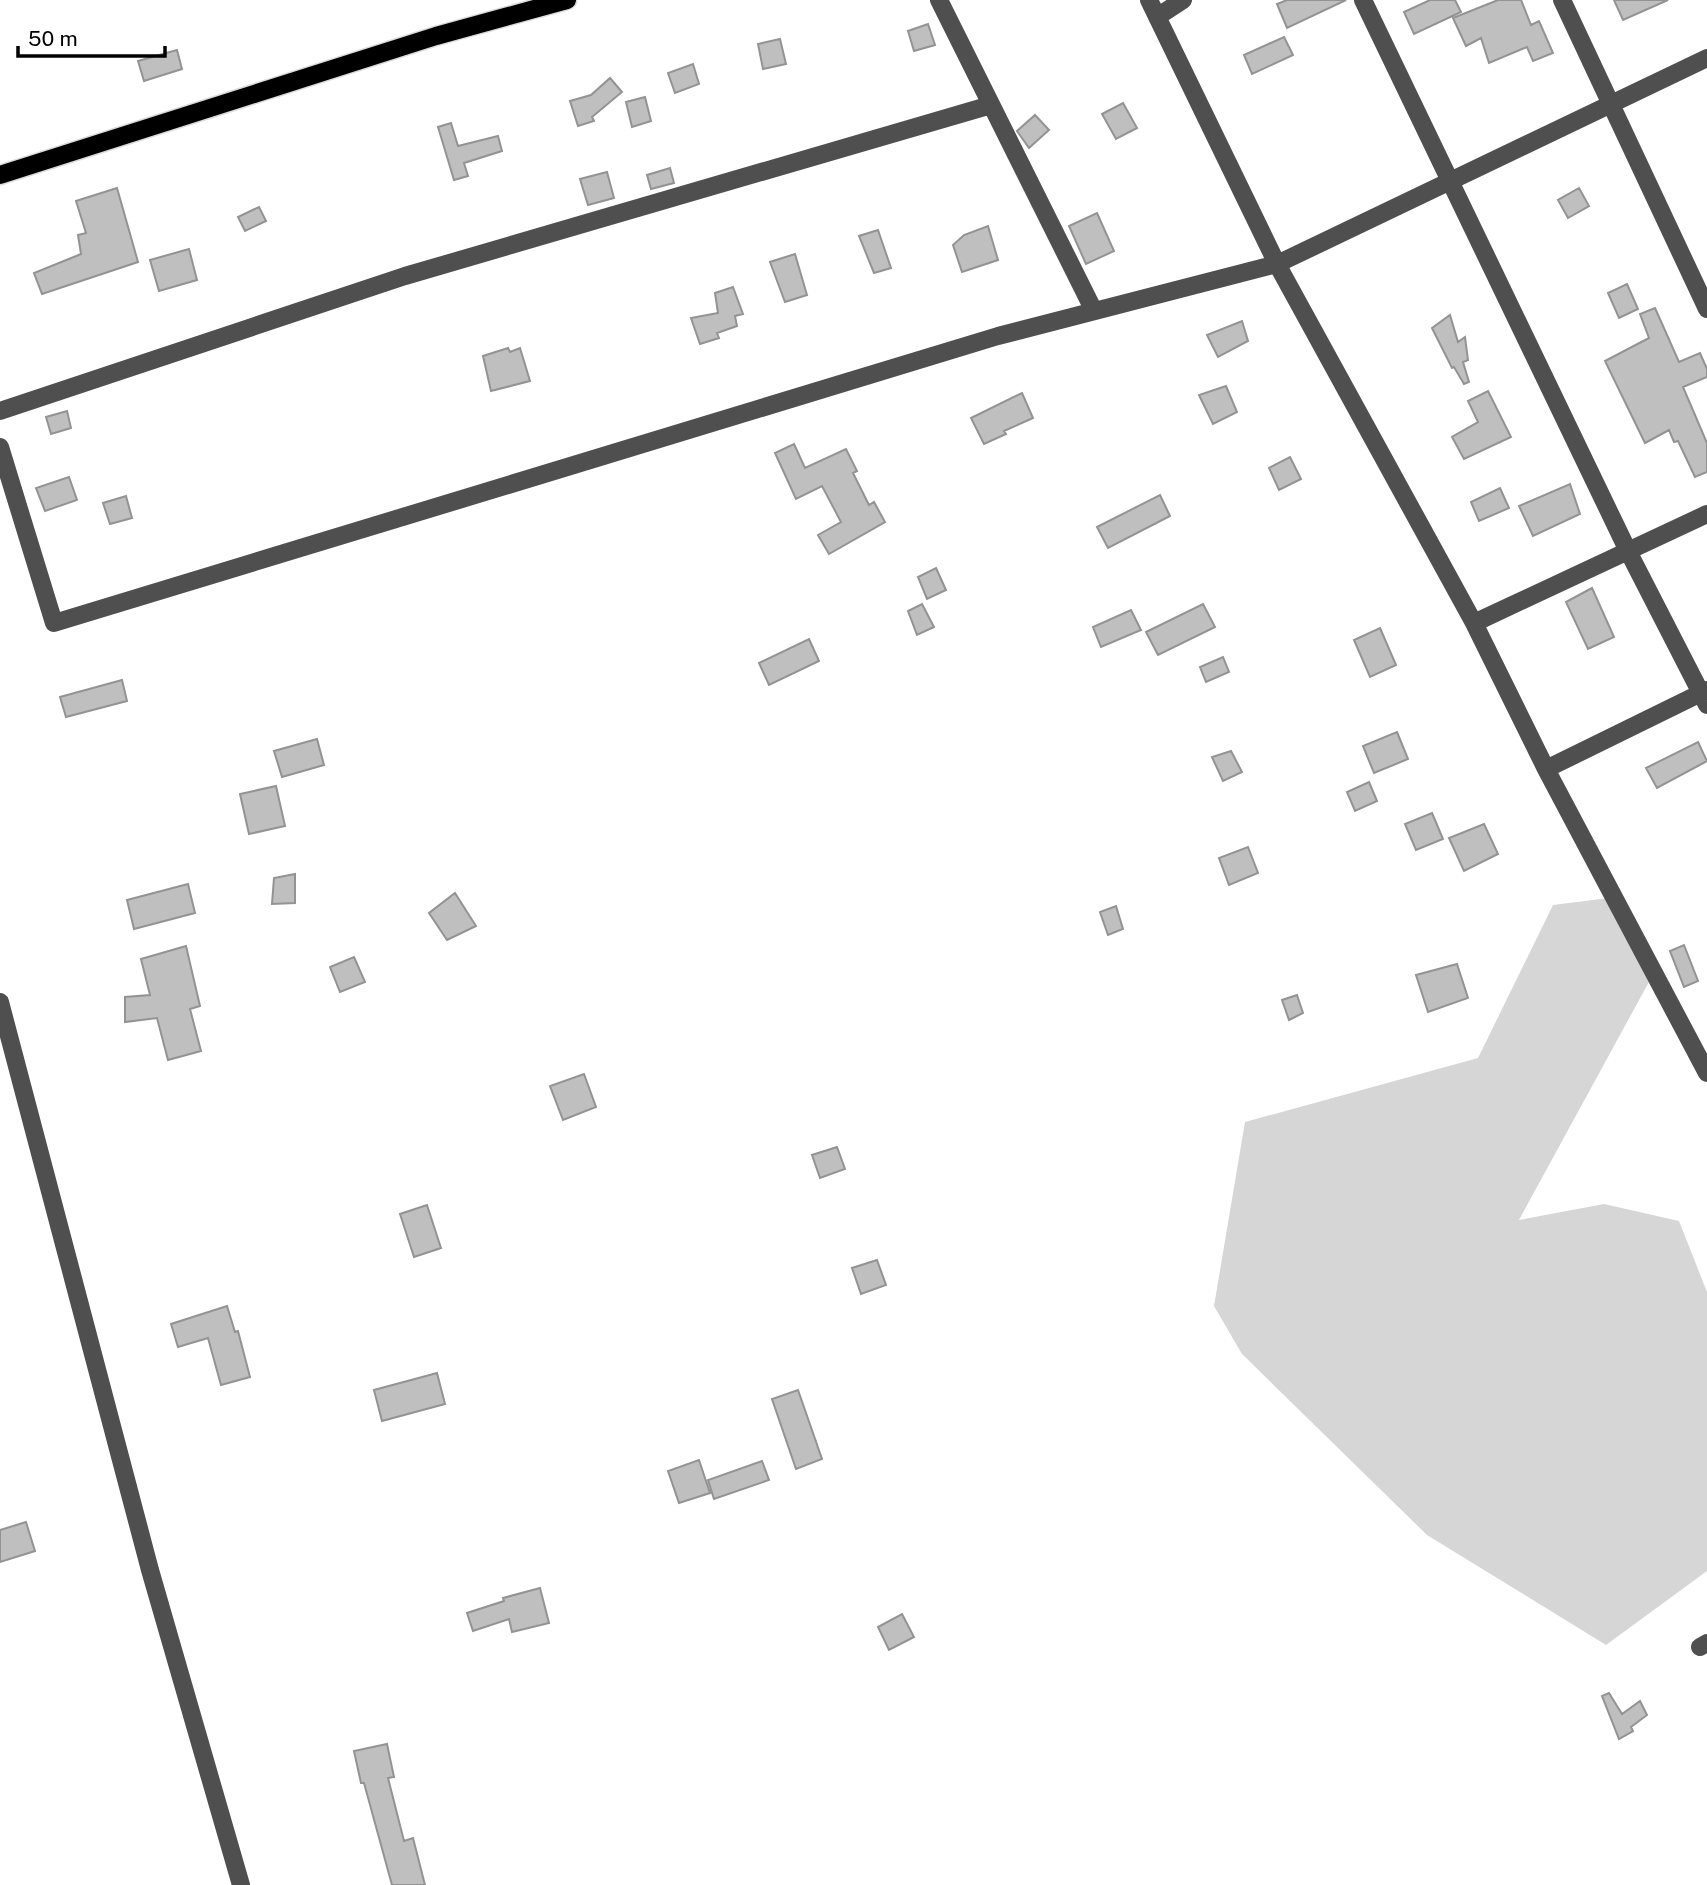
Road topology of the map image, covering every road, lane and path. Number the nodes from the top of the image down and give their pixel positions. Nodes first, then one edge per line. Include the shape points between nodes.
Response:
1 (567, 0) edge
2 (939, 0) edge
3 (1149, 0) edge
4 (1183, 0) edge
5 (1363, 0) edge
6 (1562, 0) edge
7 (1157, 18) junction
8 (1707, 58) edge
9 (1611, 104) junction
10 (991, 105) junction
11 (0, 175) edge
12 (1450, 181) junction
13 (1277, 264) junction
14 (1707, 309) edge
15 (1094, 311) junction
16 (0, 411) edge
17 (0, 447) edge
18 (1707, 514) edge
19 (1628, 551) junction
20 (1474, 623) junction
21 (1705, 696) edge
22 (1546, 769) junction
23 (0, 1002) edge
24 (1706, 1069) edge
25 (241, 1885) edge

1 - 11 main road via 422,40
2 - 10 street
3 - 7 street
4 - 7 street
5 - 12 street
6 - 9 street
7 - 13 street
8 - 9 street
9 - 12 street
9 - 14 street
10 - 15 street
10 - 16 street via 405,276
12 - 13 street
12 - 19 street
13 - 15 street
13 - 20 street
15 - 17 street via 998,336 54,622
18 - 19 street
19 - 20 street
19 - 21 street
20 - 22 street
21 - 22 street
22 - 24 street
23 - 25 street via 146,1556

